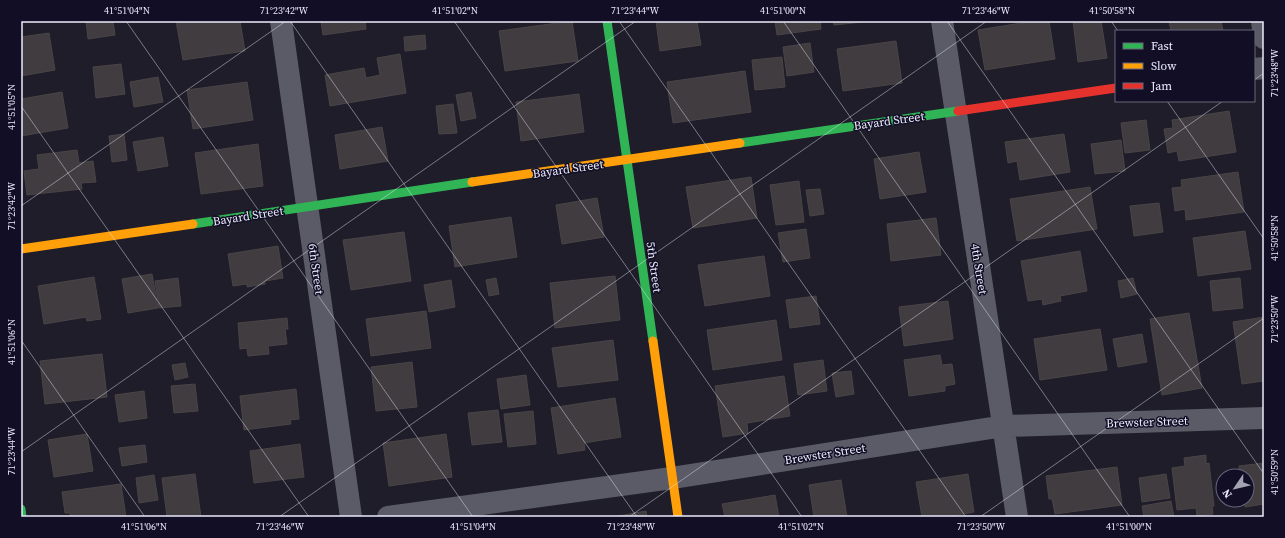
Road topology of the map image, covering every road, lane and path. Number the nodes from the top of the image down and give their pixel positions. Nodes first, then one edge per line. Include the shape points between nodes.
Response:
1 (281, 21) edge
2 (606, 21) edge
3 (942, 21) edge
4 (1262, 21) edge
5 (1264, 38) edge
6 (1115, 88) edge
7 (955, 111) junction
8 (627, 160) junction
9 (308, 207) junction
10 (21, 249) edge
11 (1264, 418) edge
12 (1004, 426) junction
13 (672, 478) junction
14 (21, 509) edge
15 (22, 517) edge
16 (351, 517) edge
17 (388, 517) edge
18 (678, 517) edge
19 (1017, 517) edge

1 - 9 street, 6th Street
2 - 8 street, 5th Street
3 - 7 street, 4th Street
4 - 5 street
6 - 7 street, Bayard Street
7 - 8 street, Bayard Street
7 - 12 street, 4th Street
8 - 9 street, Bayard Street
8 - 13 street, 5th Street
9 - 10 street, Bayard Street
9 - 16 street, 6th Street
11 - 12 street, Brewster Street
12 - 13 street, Brewster Street
12 - 19 street, 4th Street
13 - 17 street, Brewster Street
13 - 18 street, 5th Street
14 - 15 street

